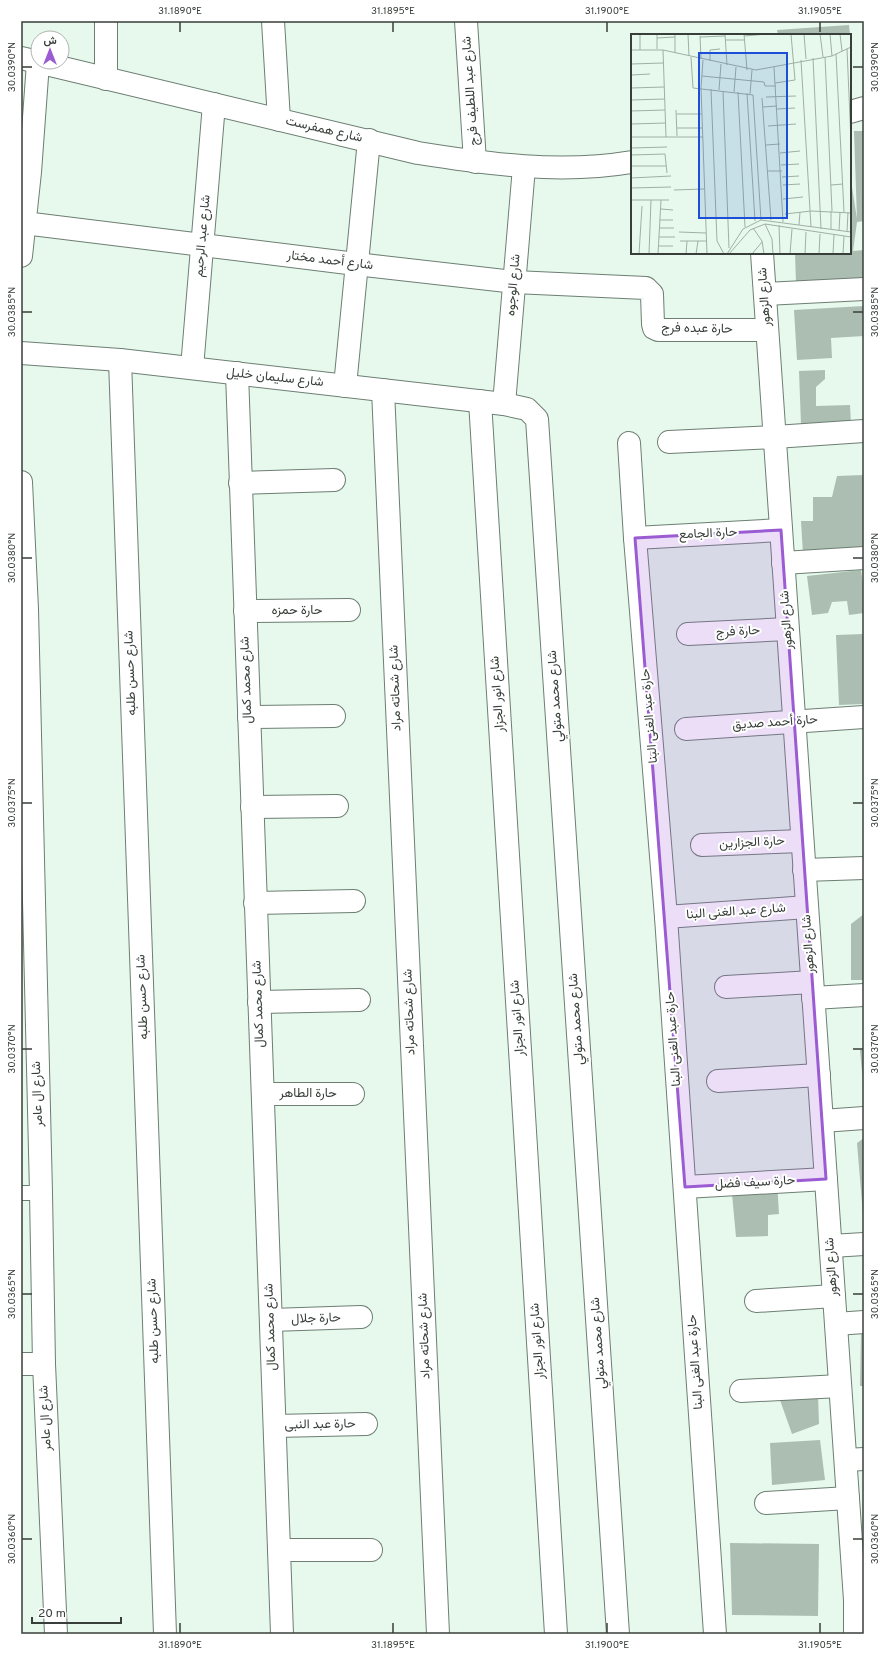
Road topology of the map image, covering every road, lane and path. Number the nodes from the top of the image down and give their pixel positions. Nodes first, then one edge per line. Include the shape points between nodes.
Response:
1 (106, 21) edge
2 (273, 21) edge
3 (466, 21) edge
4 (30, 61) edge
5 (68, 70) edge
6 (106, 79) junction
7 (214, 104) junction
8 (864, 108) edge
9 (851, 112) edge
10 (279, 120) junction
11 (368, 140) junction
12 (475, 162) junction
13 (631, 162) edge
14 (524, 167) junction
15 (26, 171) edge
16 (24, 223) junction
17 (202, 246) junction
18 (762, 254) edge
19 (21, 256) edge
20 (356, 264) junction
21 (514, 282) junction
22 (638, 287) joint
23 (864, 289) edge
24 (765, 294) junction
25 (767, 330) junction
26 (21, 353) edge
27 (120, 360) junction
28 (192, 368) junction
29 (237, 373) junction
30 (345, 386) junction
31 (384, 390) junction
32 (480, 401) junction
33 (504, 404) junction
34 (527, 409) joint
35 (864, 431) edge
36 (775, 437) junction
37 (669, 442) dead end
38 (629, 444) dead end
39 (334, 480) dead end
40 (21, 482) edge
41 (240, 483) junction
42 (781, 530) junction
43 (635, 538) junction
44 (864, 558) edge
45 (783, 563) junction
46 (24, 609) edge
47 (349, 610) dead end
48 (245, 611) junction
49 (787, 629) junction
50 (688, 634) dead end
51 (334, 716) dead end
52 (249, 717) junction
53 (864, 717) edge
54 (794, 722) junction
55 (686, 729) dead end
56 (25, 749) edge
57 (336, 806) dead end
58 (252, 807) junction
59 (26, 839) edge
60 (802, 840) junction
61 (702, 845) dead end
62 (864, 868) edge
63 (804, 870) junction
64 (354, 901) dead end
65 (255, 903) junction
66 (807, 907) junction
67 (666, 917) junction
68 (726, 987) dead end
69 (813, 990) junction
70 (864, 995) edge
71 (359, 1000) dead end
72 (259, 1002) junction
73 (819, 1075) junction
74 (718, 1081) dead end
75 (263, 1094) junction
76 (353, 1094) dead end
77 (864, 1118) edge
78 (822, 1121) junction
79 (826, 1179) junction
80 (684, 1186) junction
81 (31, 1193) edge
82 (864, 1244) edge
83 (831, 1246) junction
84 (834, 1296) junction
85 (756, 1301) dead end
86 (361, 1317) dead end
87 (271, 1320) junction
88 (864, 1322) edge
89 (836, 1324) junction
90 (21, 1364) edge
91 (44, 1364) junction
92 (840, 1386) junction
93 (741, 1391) dead end
94 (366, 1424) dead end
95 (275, 1426) junction
96 (855, 1460) edge
97 (848, 1498) junction
98 (766, 1503) dead end
99 (279, 1550) junction
100 (371, 1550) dead end
101 (858, 1624) edge
102 (56, 1634) edge
103 (165, 1634) edge
104 (282, 1634) edge
105 (438, 1634) edge
106 (556, 1634) edge
107 (618, 1634) edge
108 (715, 1634) edge

1 - 6 street
2 - 10 street
3 - 12 street, شارع عبد اللطيف فرج
4 - 15 street
5 - 6 street, شارع همفرست
6 - 7 street, شارع همفرست
7 - 10 street, شارع همفرست
7 - 17 street, شارع عبد الرحيم
8 - 9 street
10 - 11 street, شارع همفرست
11 - 12 street, شارع همفرست via 418,153
11 - 20 street
12 - 14 street, شارع همفرست
13 - 14 street, شارع همفرست via 573,167
14 - 21 street, شارع الوجوه
15 - 16 street
16 - 17 street, شارع أحمد مختار
16 - 19 street
17 - 20 street, شارع أحمد مختار
17 - 28 street, شارع عبد الرحيم
18 - 24 street, شارع الزهور
20 - 21 street, شارع أحمد مختار
20 - 30 street
21 - 22 street, شارع أحمد مختار
21 - 33 street, شارع الوجوه
22 - 25 street, حارة عبده فرج via 646,288 652,294 653,324 658,330
23 - 24 street
24 - 25 street, شارع الزهور
25 - 36 street, شارع الزهور
26 - 27 street, شارع سليمان خليل
27 - 28 street, شارع سليمان خليل
27 - 103 street, شارع حسن طلبه
28 - 29 street, شارع سليمان خليل
29 - 30 street, شارع سليمان خليل
29 - 41 street, شارع محمد كمال
30 - 31 street, شارع سليمان خليل
31 - 32 street, شارع سليمان خليل
31 - 105 street, شارع شحاته مراد
32 - 33 street, شارع سليمان خليل
32 - 106 street, شارع انور الجزار
33 - 34 street, شارع سليمان خليل
34 - 107 street, شارع محمد متولي via 537,419
35 - 36 street
36 - 37 street
36 - 42 street, شارع الزهور
38 - 43 street, حارة عبد الغنى البنا
39 - 41 street
40 - 46 street, شارع ال عامر
41 - 48 street, شارع محمد كمال
42 - 43 street, حارة الجامع
42 - 45 street, شارع الزهور
43 - 67 street, حارة عبد الغنى البنا
44 - 45 street
45 - 49 street, شارع الزهور
46 - 56 street, شارع ال عامر
47 - 48 street, حارة حمزه
48 - 52 street, شارع محمد كمال
49 - 50 street, حارة فرج
49 - 54 street, شارع الزهور
51 - 52 street
52 - 58 street, شارع محمد كمال
53 - 54 street, حارة أحمد صديق
54 - 55 street, حارة أحمد صديق
54 - 60 street, شارع الزهور
56 - 59 street, شارع ال عامر
57 - 58 street
58 - 65 street, شارع محمد كمال
59 - 81 street, شارع ال عامر
60 - 61 street, حارة الجزارين
60 - 63 street, شارع الزهور
62 - 63 street
63 - 66 street, شارع الزهور
64 - 65 street
65 - 72 street, شارع محمد كمال
66 - 67 street, شارع عبد الغنى البنا
66 - 69 street, شارع الزهور
67 - 80 street, حارة عبد الغنى البنا
68 - 69 street
69 - 70 street
69 - 73 street, شارع الزهور
71 - 72 street
72 - 75 street, شارع محمد كمال
73 - 74 street
73 - 78 street, شارع الزهور
75 - 76 street, حارة الطاهر
75 - 87 street, شارع محمد كمال
77 - 78 street
78 - 79 street, شارع الزهور
79 - 80 street, حارة سيف فضل
79 - 83 street, شارع الزهور
80 - 108 street, حارة عبد الغنى البنا
81 - 91 street, شارع ال عامر
82 - 83 street
83 - 84 street, شارع الزهور
84 - 85 street
84 - 89 street, شارع الزهور
86 - 87 street, حارة جلال
87 - 95 street, شارع محمد كمال
88 - 89 street
89 - 92 street, شارع الزهور
90 - 91 street
91 - 102 street, شارع ال عامر
92 - 93 street
92 - 96 street, شارع الزهور
94 - 95 street, حارة عبد النبى
95 - 99 street, شارع محمد كمال
96 - 97 street, شارع الزهور
97 - 98 street
97 - 101 street, شارع الزهور
99 - 100 street
99 - 104 street, شارع محمد كمال

